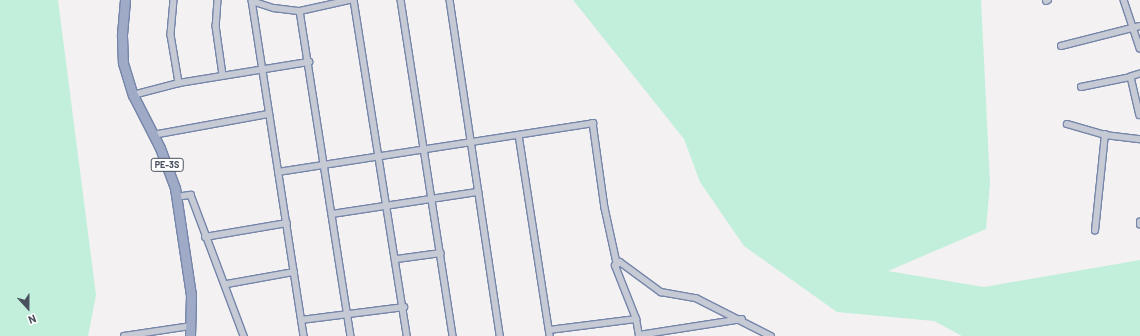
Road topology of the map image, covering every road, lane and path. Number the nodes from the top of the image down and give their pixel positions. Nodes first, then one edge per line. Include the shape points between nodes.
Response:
1 (125, 0) edge
2 (174, 0) edge
3 (218, 0) edge
4 (350, 0) edge
5 (354, 0) edge
6 (401, 0) edge
7 (450, 0) edge
8 (1124, 0) edge
9 (252, 1) edge
10 (300, 10) junction
11 (1140, 26) edge
12 (1134, 28) junction
13 (1061, 46) dead end
14 (1140, 48) edge
15 (309, 62) junction
16 (262, 69) junction
17 (1140, 74) edge
18 (223, 75) junction
19 (1131, 77) junction
20 (179, 83) junction
21 (1081, 87) dead end
22 (133, 95) junction
23 (269, 114) junction
24 (1140, 115) edge
25 (1067, 124) dead end
26 (153, 135) junction
27 (519, 135) junction
28 (1105, 135) junction
29 (1140, 139) edge
30 (470, 141) junction
31 (424, 150) junction
32 (380, 158) junction
33 (325, 166) junction
34 (278, 172) junction
35 (478, 192) junction
36 (176, 198) junction
37 (431, 200) junction
38 (388, 206) junction
39 (332, 214) junction
40 (287, 222) junction
41 (1140, 222) edge
42 (1140, 225) edge
43 (1095, 231) dead end
44 (205, 237) junction
45 (441, 253) junction
46 (397, 259) junction
47 (617, 262) junction
48 (294, 272) junction
49 (227, 284) junction
50 (404, 307) junction
51 (348, 313) junction
52 (636, 319) junction
53 (742, 319) junction
54 (301, 320) junction
55 (191, 326) junction
56 (550, 333) edge
57 (124, 336) edge
58 (190, 336) edge
59 (244, 336) edge
60 (304, 336) edge
61 (351, 336) edge
62 (407, 336) edge
63 (453, 336) edge
64 (500, 336) edge
65 (639, 336) edge
66 (771, 336) edge

1 - 22 highway, PE-3S via 123,63
2 - 20 street via 171,34
3 - 18 street via 216,26
4 - 10 street
5 - 32 street
6 - 31 street
7 - 30 street
8 - 12 street
9 - 10 street via 274,8
9 - 16 street
10 - 15 street
11 - 12 street
12 - 13 street
12 - 14 street
15 - 16 street
15 - 33 street
16 - 18 street
16 - 23 street
17 - 19 street
18 - 20 street
19 - 21 street
19 - 24 street
20 - 22 street
22 - 26 highway, PE-3S
23 - 26 street
23 - 34 street
25 - 28 street
26 - 36 highway, PE-3S via 163,155
27 - 30 street
27 - 47 street via 593,123 605,208
27 - 56 street
28 - 29 street
28 - 43 street
30 - 31 street
30 - 35 street
31 - 32 street
31 - 37 street
32 - 33 street
32 - 38 street
33 - 34 street
33 - 39 street
34 - 40 street
35 - 37 street
35 - 64 street
36 - 44 street via 191,194
36 - 55 highway, PE-3S via 190,288
37 - 38 street
37 - 45 street
38 - 39 street
38 - 46 street
39 - 51 street
40 - 44 street
40 - 48 street
41 - 42 street
44 - 49 street
45 - 46 street
45 - 63 street
46 - 50 street
47 - 52 street via 615,266
47 - 53 street via 622,262 661,292 696,298
48 - 49 street
48 - 54 street
49 - 59 street
50 - 51 street
50 - 62 street
51 - 54 street
51 - 61 street
52 - 56 street
52 - 65 street
53 - 65 street
53 - 66 street
54 - 60 street
55 - 57 street
55 - 58 highway, PE-3S

